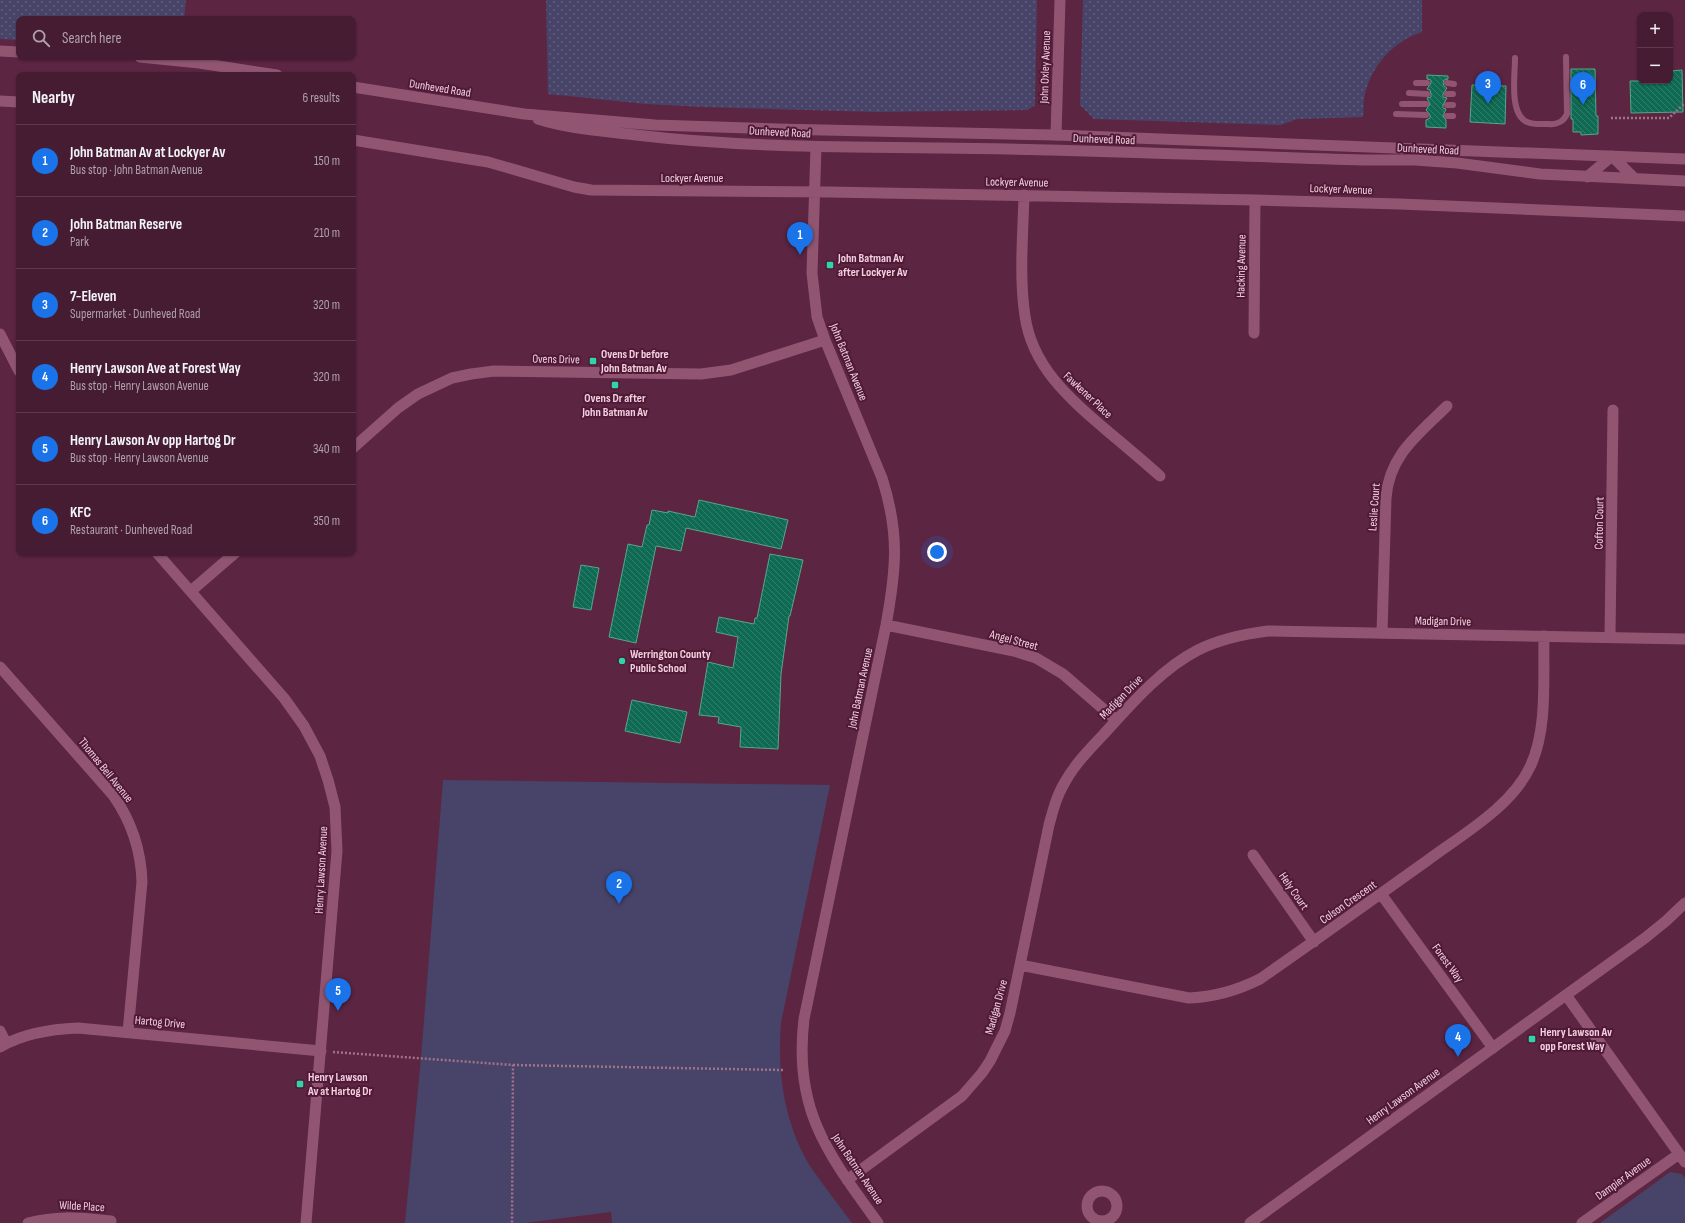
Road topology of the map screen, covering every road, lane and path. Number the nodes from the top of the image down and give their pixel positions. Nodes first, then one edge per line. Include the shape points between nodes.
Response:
1 (1060, 0) edge
2 (0, 51) edge
3 (16, 52) edge
4 (1566, 57) dead end
5 (1515, 58) dead end
6 (165, 60) edge
7 (256, 72) edge
8 (1416, 83) dead end
9 (1427, 83) dead end
10 (356, 87) edge
11 (1409, 93) dead end
12 (1427, 94) dead end
13 (0, 102) edge
14 (16, 102) edge
15 (1685, 103) edge
16 (1402, 104) dead end
17 (1426, 104) dead end
18 (524, 114) junction
19 (1396, 114) dead end
20 (1426, 115) dead end
21 (1611, 118) dead end
22 (777, 129) junction
23 (849, 131) junction
24 (1056, 136) junction
25 (356, 140) edge
26 (816, 147) junction
27 (1032, 150) junction
28 (1079, 151) junction
29 (1612, 156) junction
30 (1685, 159) edge
31 (1587, 176) junction
32 (1634, 178) junction
33 (1685, 181) edge
34 (814, 192) junction
35 (1024, 195) junction
36 (1255, 200) junction
37 (1685, 216) edge
38 (1254, 333) dead end
39 (0, 334) edge
40 (825, 340) junction
41 (16, 365) edge
42 (1447, 406) dead end
43 (1614, 410) dead end
44 (356, 445) edge
45 (1160, 476) dead end
46 (160, 556) edge
47 (232, 556) edge
48 (191, 591) junction
49 (886, 625) junction
50 (1382, 633) junction
51 (1544, 636) junction
52 (1610, 637) junction
53 (1685, 639) edge
54 (0, 667) edge
55 (1116, 720) junction
56 (1253, 855) dead end
57 (1381, 894) junction
58 (1685, 903) edge
59 (1314, 942) junction
60 (1020, 964) junction
61 (1566, 995) junction
62 (0, 1031) edge
63 (128, 1032) junction
64 (3, 1045) edge
65 (1493, 1048) junction
66 (321, 1051) junction
67 (513, 1065) junction
68 (783, 1070) dead end
69 (1682, 1158) edge
70 (847, 1180) junction
71 (111, 1221) dead end
72 (28, 1223) edge
73 (306, 1223) edge
74 (512, 1223) edge
75 (878, 1223) edge
76 (1250, 1223) edge
77 (1582, 1223) edge

1 - 24 street, John Oxley Avenue
2 - 3 street
4 - 5 lane via 1567,114 1562,121 1553,124 1532,124 1518,115 1515,106
6 - 7 street
8 - 9 lane
10 - 18 street, Dunheved Road
11 - 12 lane
13 - 14 street
15 - 21 path via 1669,118
16 - 17 lane
18 - 22 street, Dunheved Road via 656,124
18 - 26 street, Dunheved Road via 553,124 689,141
19 - 20 lane
22 - 23 street, Dunheved Road
22 - 26 street
23 - 24 street, Dunheved Road
23 - 26 street
24 - 27 street
24 - 28 street
24 - 29 street, Dunheved Road
25 - 34 street, Lockyer Avenue via 488,162 591,190
26 - 27 street, Dunheved Road
26 - 34 street, John Batman Avenue
27 - 28 street, Dunheved Road
28 - 31 street, Dunheved Road via 1415,160 1540,174
29 - 30 street, Dunheved Road
29 - 31 street
29 - 32 street
31 - 32 street, Dunheved Road
32 - 33 street, Dunheved Road
34 - 35 street, Lockyer Avenue
34 - 40 street, John Batman Avenue via 813,289
35 - 36 street, Lockyer Avenue
35 - 45 street, Fawkener Place via 1023,303 1028,331 1037,355 1052,380 1072,402
36 - 37 street, Lockyer Avenue
36 - 38 street, Hacking Avenue
39 - 41 street
40 - 44 street, Ovens Drive via 721,373 494,372 452,378 418,394 398,408
40 - 49 street, John Batman Avenue via 888,497 894,526 895,554 894,580
42 - 50 street, Leslie Court via 1402,450 1388,479
43 - 52 street, Cofton Court
46 - 48 street, Henry Lawson Avenue
47 - 48 street
48 - 66 street, Henry Lawson Avenue via 297,715 314,744 328,780 336,814 337,851
49 - 55 street, Angel Street via 1014,651 1036,658 1063,674
49 - 70 street, John Batman Avenue via 808,997 802,1041 803,1075 809,1107 824,1144
50 - 51 street, Madigan Drive
50 - 55 street, Madigan Drive via 1268,631 1221,640 1176,664
51 - 52 street, Madigan Drive
51 - 57 street, Colson Crescent via 1540,741 1524,780 1500,806
52 - 53 street, Madigan Drive
54 - 63 street, Thomas Bell Avenue via 113,795 133,832 141,862 142,882
55 - 60 street, Madigan Drive via 1077,764 1058,795 1049,825
56 - 59 street, Hely Court
57 - 59 street, Colson Crescent
57 - 65 street, Forest Way
58 - 61 street, Henry Lawson Avenue via 1666,922
59 - 60 street, Colson Crescent via 1241,989 1207,998 1165,994
60 - 70 street, Madigan Drive via 1005,1031 982,1073 962,1096 946,1109
61 - 65 street, Henry Lawson Avenue
61 - 69 street
62 - 64 street
63 - 64 street, Hartog Drive via 63,1029 32,1034
63 - 66 street, Hartog Drive
65 - 76 street, Henry Lawson Avenue
66 - 67 path
66 - 73 street, Henry Lawson Avenue
67 - 68 path
67 - 74 path
69 - 77 street, Dampier Avenue
70 - 75 street, John Batman Avenue
71 - 72 street, Wilde Place via 68,1216

